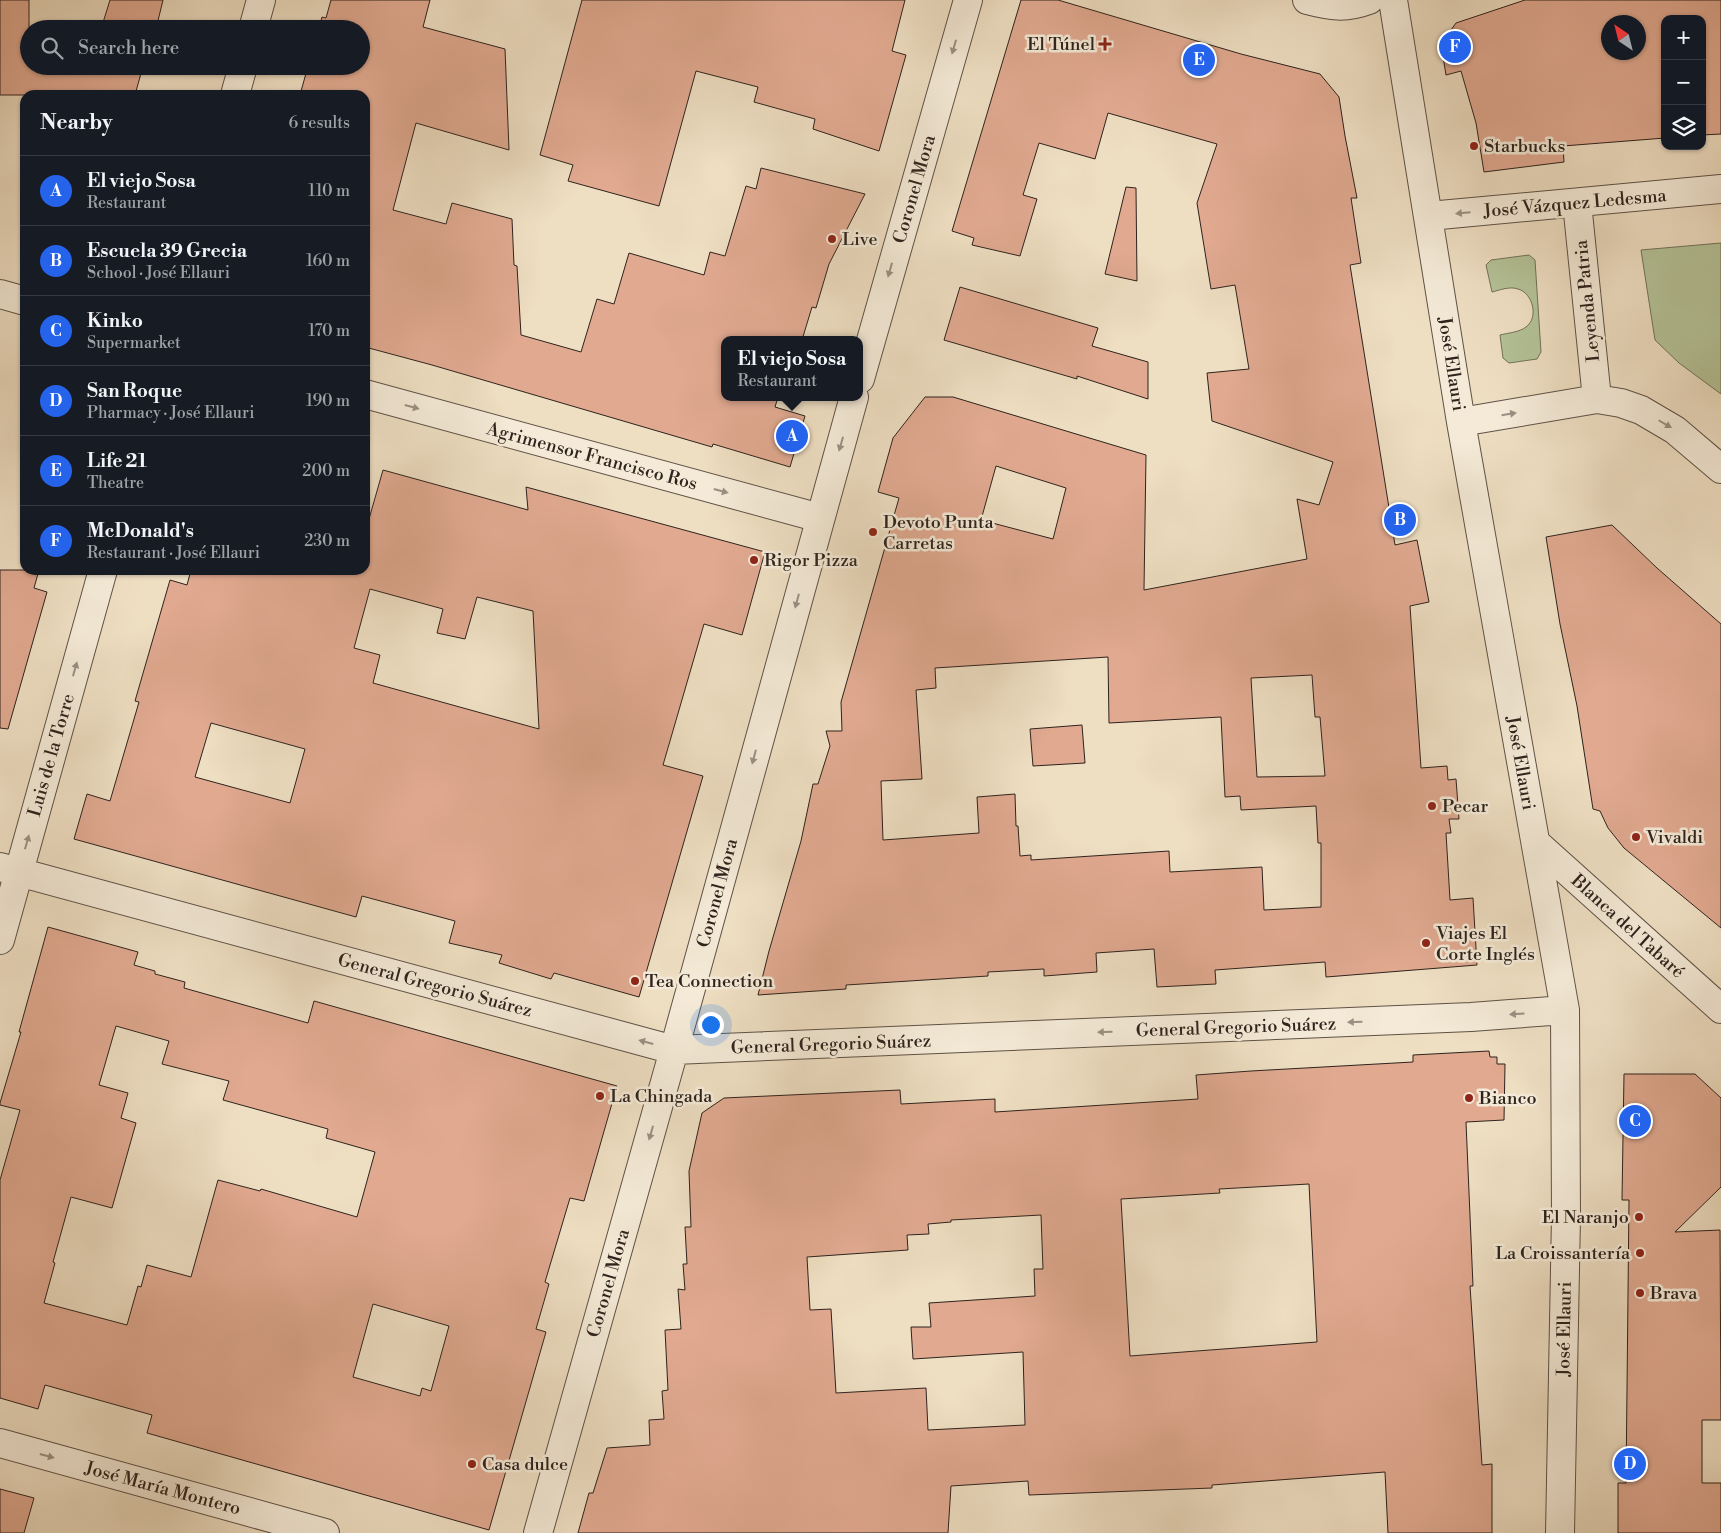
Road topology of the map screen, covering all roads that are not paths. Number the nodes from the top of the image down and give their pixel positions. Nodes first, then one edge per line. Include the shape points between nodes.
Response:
1 (261, 0) edge
2 (968, 0) edge
3 (1306, 0) edge
4 (1369, 0) edge
5 (1393, 0) edge
6 (255, 20) edge
7 (241, 75) edge
8 (236, 90) edge
9 (1721, 190) edge
10 (1577, 203) junction
11 (1429, 216) junction
12 (0, 294) edge
13 (20, 300) edge
14 (863, 368) edge
15 (370, 395) edge
16 (1597, 399) junction
17 (853, 401) edge
18 (1461, 422) junction
19 (1721, 469) edge
20 (820, 518) junction
21 (101, 575) edge
22 (1536, 844) junction
23 (9, 870) edge
24 (0, 940) edge
25 (1721, 1009) edge
26 (1566, 1010) junction
27 (674, 1050) junction
28 (0, 1443) edge
29 (325, 1533) edge
30 (538, 1533) edge
31 (1560, 1533) edge

1 - 6 street
2 -> 14 street, Coronel Mora
3 - 4 street via 1332,7
5 - 11 street, José Ellauri
7 - 8 street
9 - 10 street, José Vázquez Ledesma
10 -> 11 street, José Vázquez Ledesma
10 - 16 street, Leyenda Patria
11 - 18 street, José Ellauri
12 - 13 street
15 -> 20 street, Agrimensor Francisco Ros
18 -> 16 street
16 -> 19 street via 1641,410 1675,430
17 -> 20 street, Coronel Mora
18 - 22 street, José Ellauri
20 -> 27 street, Coronel Mora
23 -> 21 street, Luis de la Torre
22 - 25 street, Blanca del Tabaré
22 - 26 street, José Ellauri
23 - 24 street, Luis de la Torre
27 -> 23 street, General Gregorio Suárez
26 -> 27 street, General Gregorio Suárez
26 - 31 street, José Ellauri
27 -> 30 street, Coronel Mora
28 -> 29 street, José María Montero

